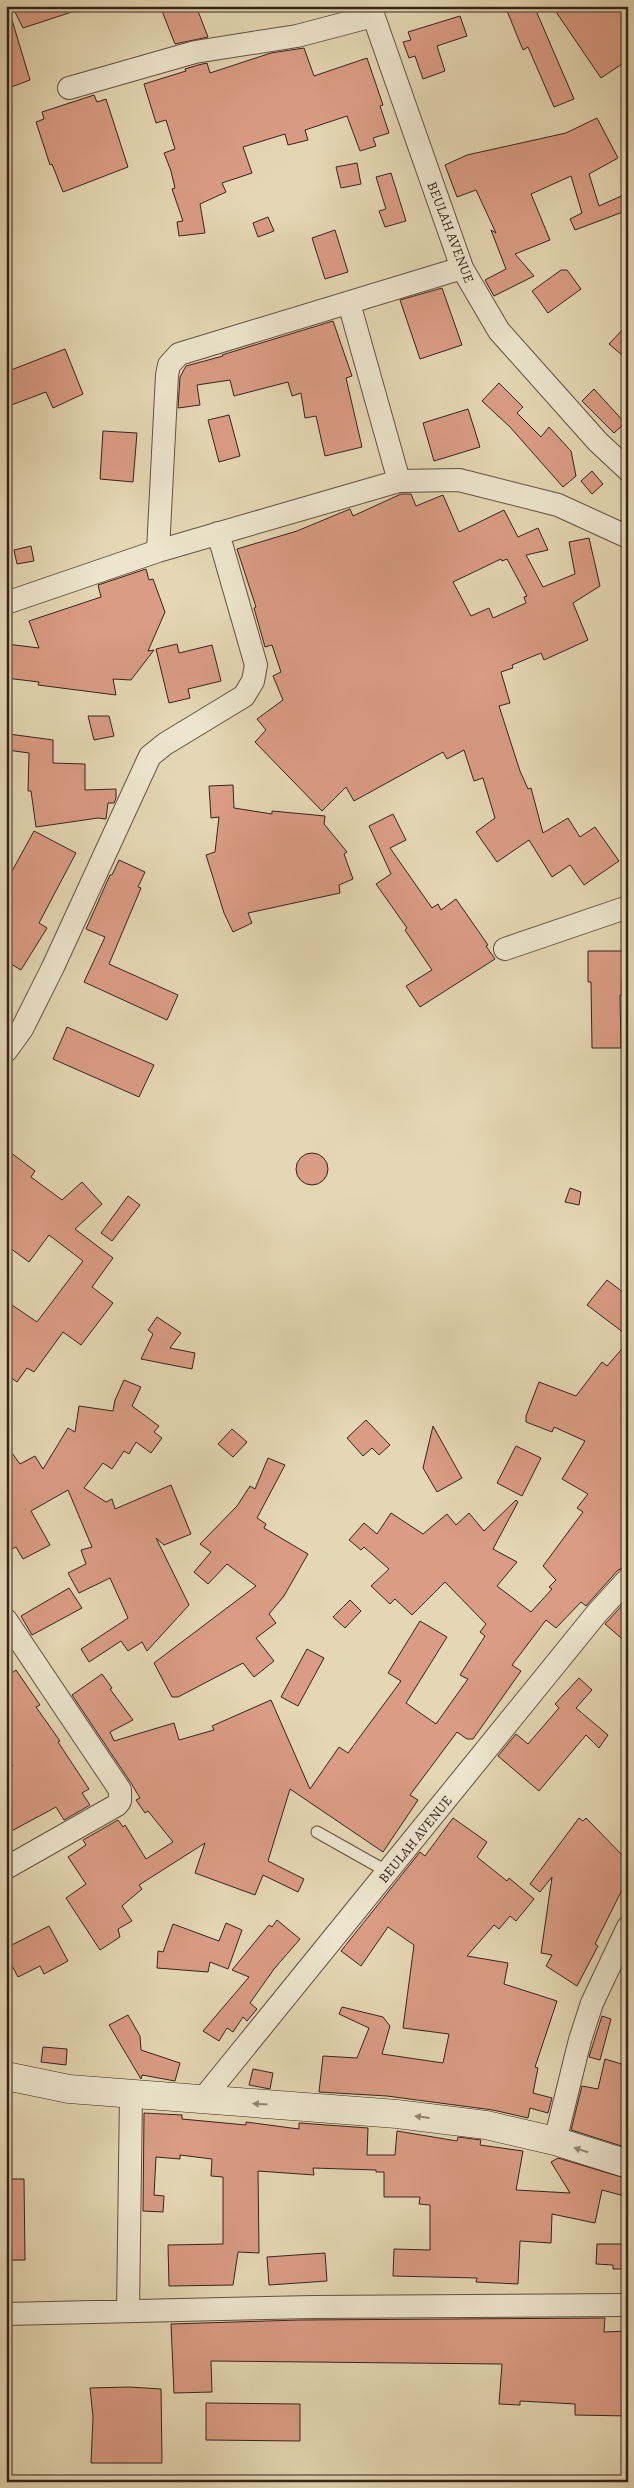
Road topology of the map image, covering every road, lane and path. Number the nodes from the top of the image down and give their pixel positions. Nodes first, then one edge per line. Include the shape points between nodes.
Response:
1 (372, 11) edge
2 (69, 88) dead end
3 (462, 268) junction
4 (349, 303) junction
5 (628, 470) edge
6 (399, 481) junction
7 (218, 533) junction
8 (628, 537) edge
9 (158, 551) junction
10 (6, 603) edge
11 (628, 907) edge
12 (505, 949) dead end
13 (6, 1051) edge
14 (628, 1579) edge
15 (6, 1620) edge
16 (317, 1832) dead end
17 (6, 1868) edge
18 (388, 1872) junction
19 (628, 1927) edge
20 (6, 2076) edge
21 (130, 2094) junction
22 (202, 2100) junction
23 (555, 2141) junction
24 (628, 2164) edge
25 (628, 2305) edge
26 (128, 2311) junction
27 (6, 2314) edge

1 - 2 street via 296,36 195,52
1 - 3 street, BEULAH AVENUE
3 - 4 street
3 - 5 street, BEULAH AVENUE via 499,331 598,442
4 - 6 street
4 - 9 street via 179,354 173,359 167,375
6 - 7 street
6 - 8 street via 459,480 558,505
7 - 9 street
7 - 13 street via 256,665 253,681 244,696 150,756 53,967 22,1029
9 - 10 street
11 - 12 street
14 - 18 street, BEULAH AVENUE via 597,1612
15 - 17 street via 121,1796 117,1805
16 - 18 lane
18 - 22 street, BEULAH AVENUE
19 - 23 street via 592,2003
20 - 21 street via 68,2089
21 - 22 street
21 - 26 street
23 -> 22 street via 486,2125 407,2115
24 -> 23 street
25 - 26 street
26 - 27 street

